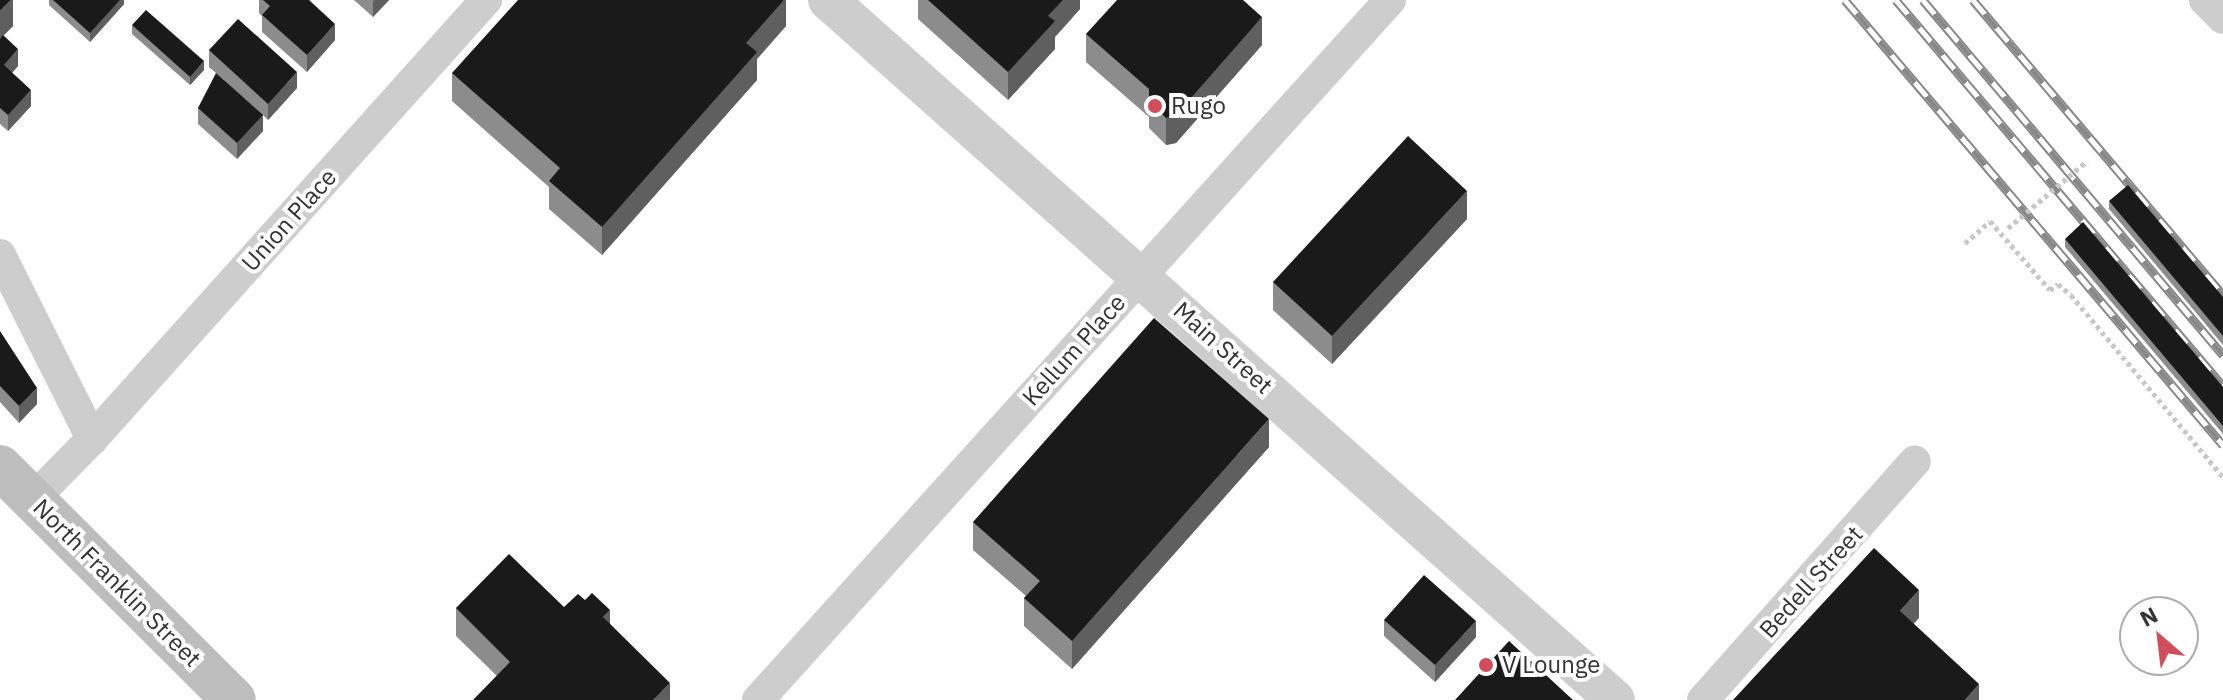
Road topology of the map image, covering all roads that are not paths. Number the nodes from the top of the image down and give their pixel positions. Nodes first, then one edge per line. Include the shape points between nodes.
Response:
1 (486, 0) edge
2 (1390, 0) edge
3 (2205, 0) edge
4 (847, 6) edge
5 (2223, 18) edge
6 (0, 255) edge
7 (1142, 275) junction
8 (92, 439) junction
9 (1915, 461) dead end
10 (0, 467) edge
11 (33, 499) junction
12 (234, 700) edge
13 (758, 700) edge
14 (1615, 700) edge
15 (1703, 700) edge

1 - 8 street, Union Place
2 - 7 street, Kellum Place
3 - 5 street
4 - 7 street, Main Street
6 - 8 street
7 - 13 street, Kellum Place
7 - 14 street, Main Street
8 - 11 street, Union Place
9 - 15 street, Bedell Street
10 - 11 main road, North Franklin Street
11 - 12 main road, North Franklin Street

